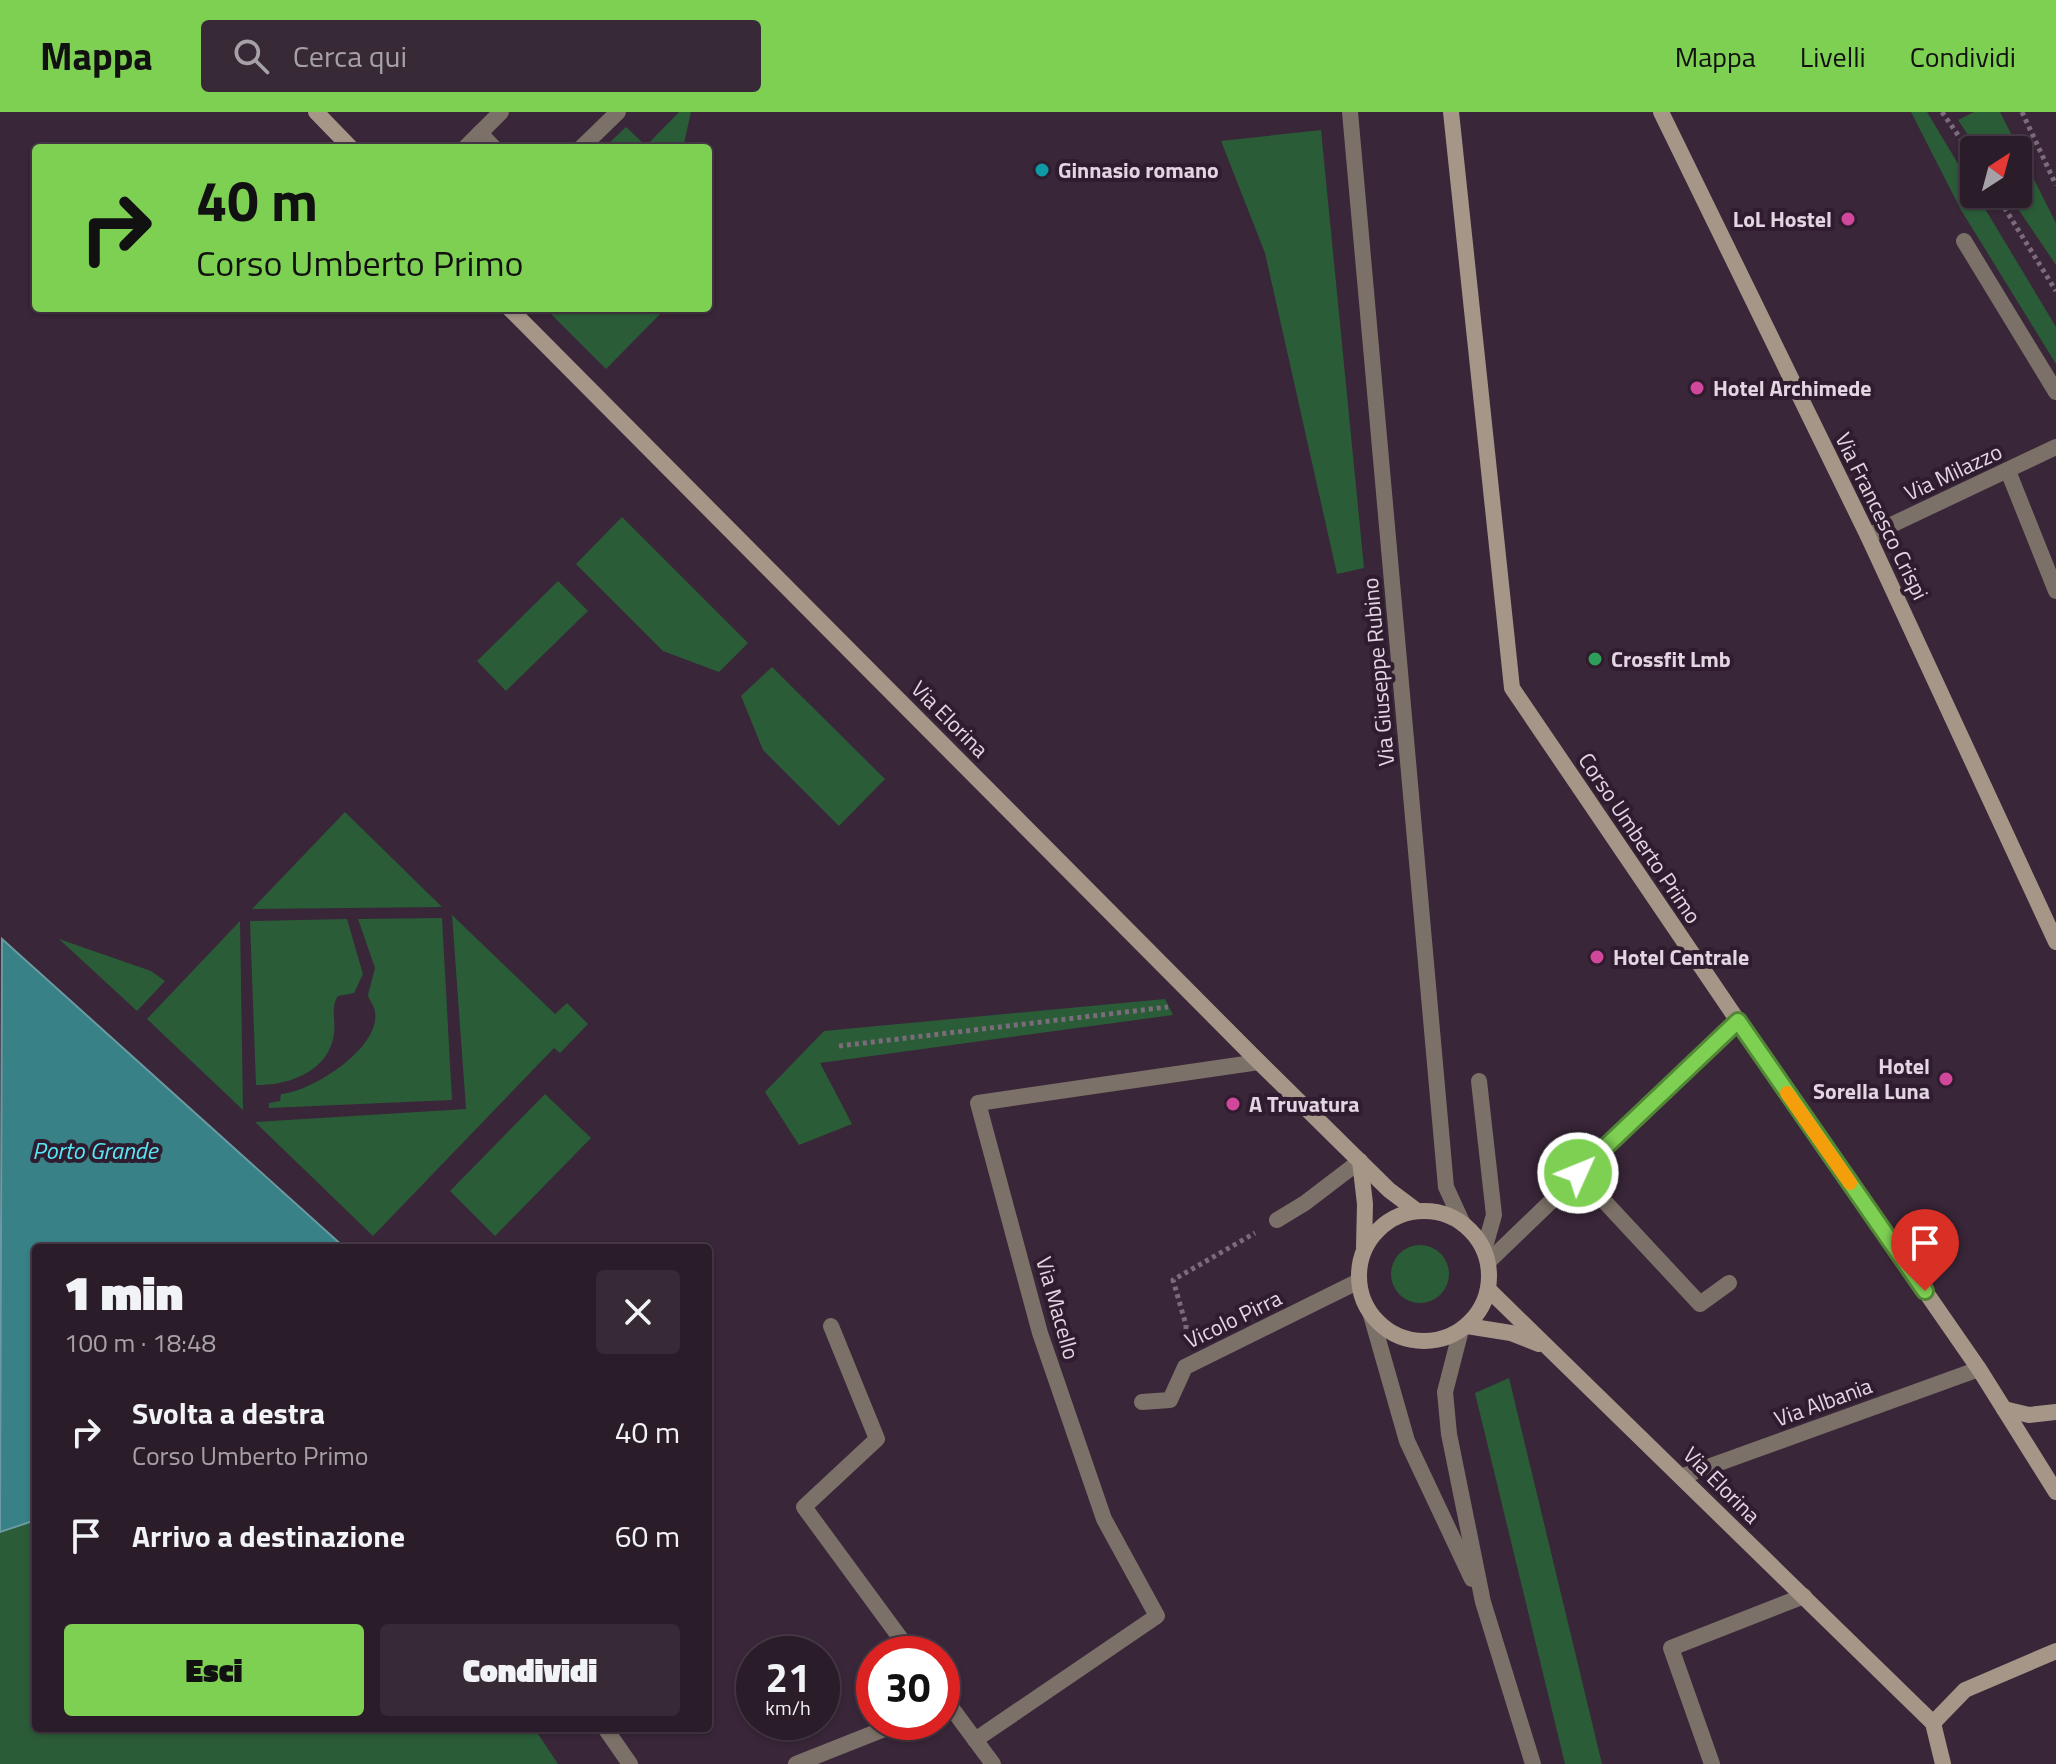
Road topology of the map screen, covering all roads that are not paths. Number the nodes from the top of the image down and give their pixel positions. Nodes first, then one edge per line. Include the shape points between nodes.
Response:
1 (316, 112) edge
2 (501, 112) edge
3 (618, 112) edge
4 (1350, 112) edge
5 (1451, 112) edge
6 (1661, 112) edge
7 (480, 133) junction
8 (347, 144) edge
9 (469, 144) edge
10 (490, 144) edge
11 (585, 144) edge
12 (1964, 241) dead end
13 (513, 312) edge
14 (2056, 392) edge
15 (2056, 447) edge
16 (2008, 471) junction
17 (1868, 536) junction
18 (2056, 591) edge
19 (2056, 942) edge
20 (1738, 1021) junction
21 (1259, 1062) junction
22 (1479, 1081) dead end
23 (1360, 1161) junction
24 (1578, 1173) junction
25 (1417, 1211) junction
26 (1277, 1220) road end
27 (1463, 1224) junction
28 (1364, 1248) junction
29 (1486, 1256) junction
30 (1359, 1281) junction
31 (1729, 1283) dead end
32 (1488, 1289) junction
33 (1371, 1315) junction
34 (831, 1326) dead end
35 (1464, 1328) junction
36 (1548, 1348) junction
37 (1979, 1369) junction
38 (1142, 1402) dead end
39 (2004, 1409) junction
40 (2056, 1412) edge
41 (1683, 1476) junction
42 (2056, 1492) edge
43 (1804, 1596) junction
44 (1483, 1602) junction
45 (899, 1636) edge
46 (2056, 1651) edge
47 (960, 1722) edge
48 (1933, 1723) junction
49 (608, 1732) edge
50 (857, 1740) edge
51 (975, 1740) junction
52 (630, 1764) edge
53 (796, 1764) edge
54 (993, 1764) edge
55 (1533, 1764) edge
56 (1712, 1764) edge
57 (1943, 1764) edge

1 - 8 main road
2 - 7 street
3 - 11 street
4 - 27 street, Via Giuseppe Rubino via 1446,1187
5 - 20 main road, Corso Umberto Primo via 1512,688
6 - 17 main road, Via Francesco Crispi
7 - 9 street
7 - 10 street
12 - 14 street
13 - 21 main road, Via Elorina
15 - 16 street, Via Milazzo
16 - 17 street, Via Milazzo
16 - 18 street
17 - 19 main road, Via Francesco Crispi
20 - 24 street
20 - 37 main road, Corso Umberto Primo
21 - 23 main road, Via Elorina
21 - 51 street, Via Macello via 978,1103 1040,1333 1104,1519 1157,1616
22 - 29 street via 1494,1215
23 - 25 main road, Via Elorina
23 - 26 street
23 - 28 main road
24 - 29 street
24 - 31 street via 1700,1304
25 - 27 main road via 1449,1215
25 - 28 main road via 1386,1222
27 - 29 main road
28 - 30 main road
29 - 32 main road
30 - 33 main road
30 - 38 street, Vicolo Pirra via 1185,1367 1170,1400
32 - 35 main road via 1481,1309
32 - 36 main road, Via Elorina
33 - 35 main road via 1390,1331 1413,1340 1437,1340
33 - 44 street via 1407,1441
34 - 45 street via 877,1439 804,1507
35 - 36 main road via 1511,1333
35 - 44 street via 1445,1392
36 - 41 main road, Via Elorina
37 - 39 main road, Corso Umberto Primo
37 - 41 street, Via Albania
39 - 40 main road via 2029,1415
39 - 42 main road, Corso Umberto Primo
41 - 43 main road, Via Elorina
43 - 48 main road, Via Elorina
43 - 56 street via 1671,1648
44 - 55 street
46 - 48 main road via 1965,1690
47 - 51 street
48 - 57 main road
49 - 52 street
50 - 53 street
51 - 54 street

